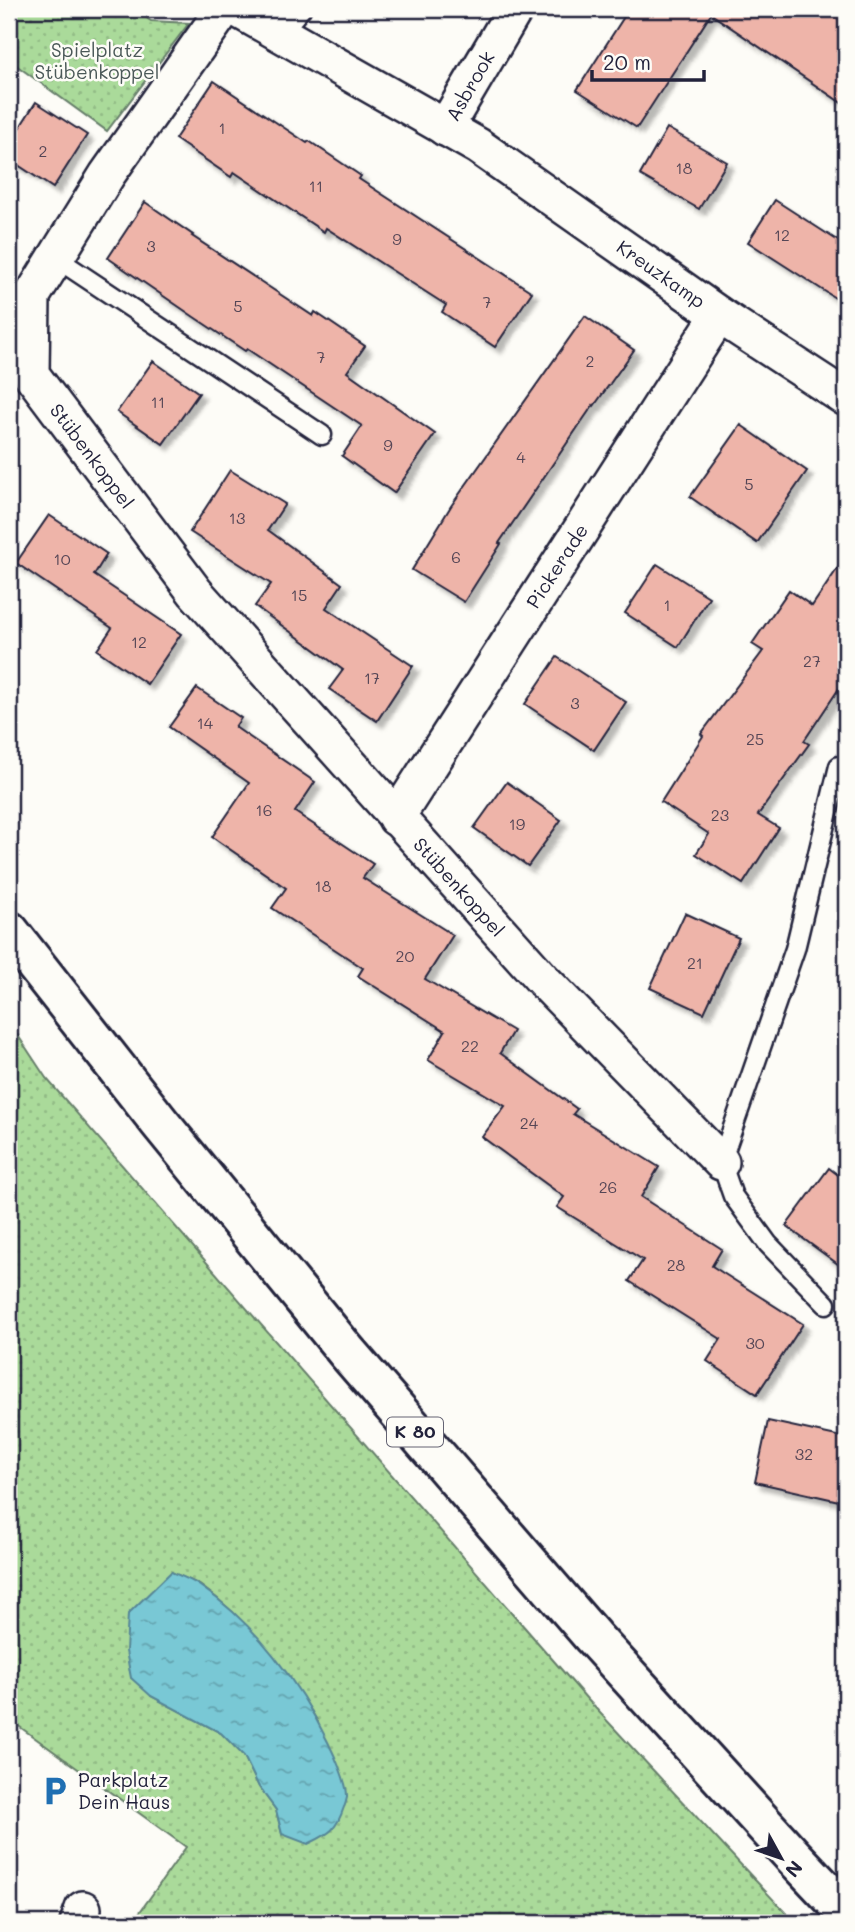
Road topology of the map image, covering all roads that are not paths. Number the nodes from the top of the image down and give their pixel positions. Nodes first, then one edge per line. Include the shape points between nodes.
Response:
1 (225, 9) edge
2 (237, 9) edge
3 (515, 9) edge
4 (290, 21) edge
5 (446, 128) junction
6 (56, 258) junction
7 (719, 315) junction
8 (846, 398) edge
9 (322, 435) dead end
10 (839, 766) dead end
11 (396, 818) junction
12 (9, 931) edge
13 (720, 1162) junction
14 (826, 1304) dead end
15 (846, 1912) edge

1 - 6 street, Stübenkoppel via 107,175
2 - 4 street
3 - 5 street, Asbrook
4 - 5 street
5 - 7 street, Kreuzkamp
6 - 9 lane
6 - 11 street, Stübenkoppel via 32,296 31,374 195,592
7 - 8 street, Kreuzkamp
7 - 11 street, Pickerade
10 - 13 lane via 795,949
11 - 13 street, Stübenkoppel via 544,981
12 - 15 highway, K 80 via 346,1351 593,1637
13 - 14 lane via 733,1196 768,1244

